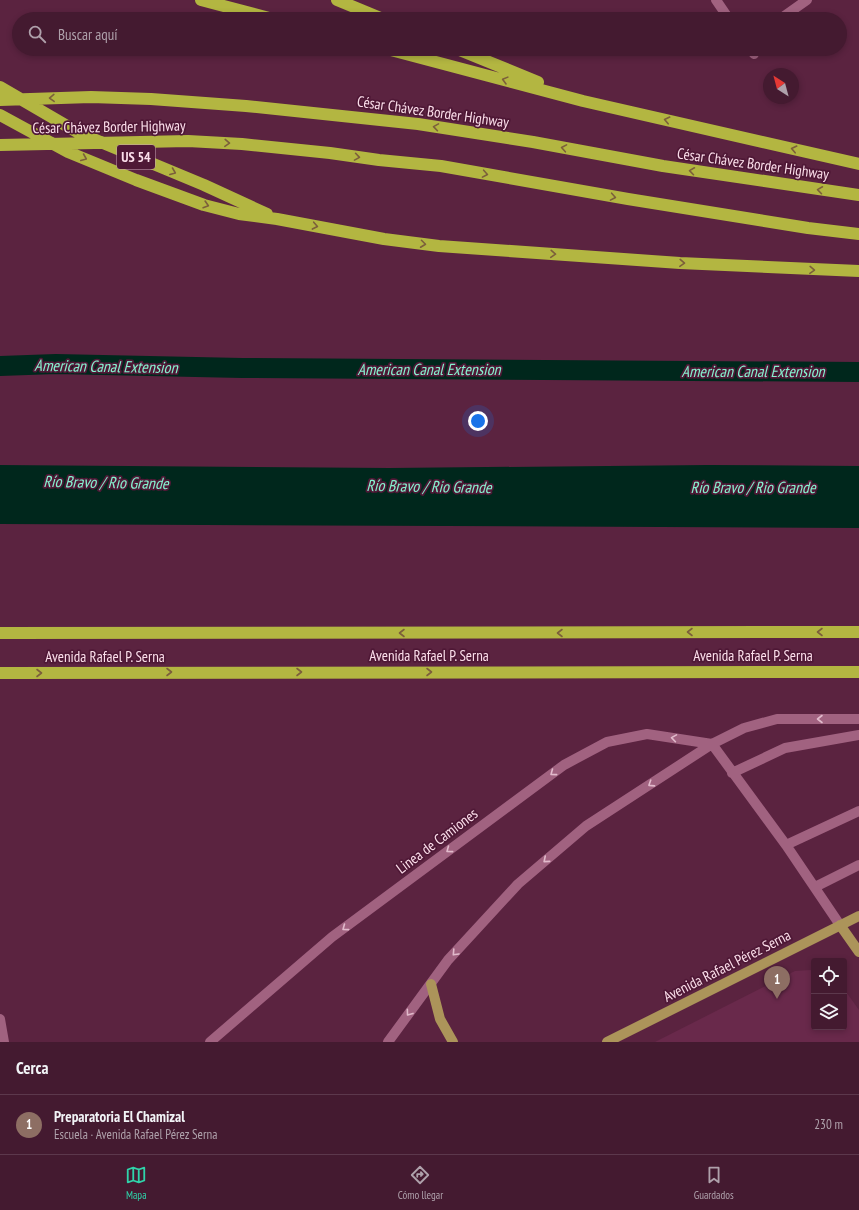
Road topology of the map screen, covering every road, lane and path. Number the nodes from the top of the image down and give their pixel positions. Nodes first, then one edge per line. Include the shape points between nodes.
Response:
1 (201, 0) edge
2 (337, 0) edge
3 (716, 0) edge
4 (806, 0) edge
5 (246, 12) edge
6 (366, 12) edge
7 (724, 12) edge
8 (790, 12) edge
9 (414, 56) edge
10 (474, 56) edge
11 (0, 88) edge
12 (0, 100) edge
13 (584, 101) junction
14 (0, 115) edge
15 (0, 145) edge
16 (859, 164) edge
17 (859, 196) edge
18 (277, 219) junction
19 (859, 234) edge
20 (859, 271) edge
21 (859, 632) edge
22 (0, 633) edge
23 (859, 672) edge
24 (0, 673) edge
25 (859, 719) edge
26 (859, 735) edge
27 (712, 744) junction
28 (732, 773) junction
29 (859, 811) edge
30 (786, 845) junction
31 (859, 865) edge
32 (815, 887) junction
33 (859, 916) edge
34 (840, 925) junction
35 (859, 952) edge
36 (430, 984) junction
37 (0, 1019) edge
38 (4, 1042) edge
39 (210, 1042) edge
40 (388, 1042) edge
41 (453, 1042) edge
42 (607, 1042) edge

1 - 5 highway
2 - 6 highway
3 - 7 street
4 - 8 street
13 -> 9 highway
10 - 13 highway
11 -> 18 highway, US 54 via 79,133 204,185
17 -> 12 highway, César Chávez Border Highway via 410,124 246,106 151,99 91,97
16 -> 13 highway
14 -> 18 highway via 68,152 136,180 204,205 238,214
15 -> 19 highway, César Chávez Border Highway via 188,141 330,153 441,166 636,201
18 -> 20 highway via 384,239 439,246 672,263
21 -> 22 highway, Avenida Rafael P. Serna
24 -> 23 highway, Avenida Rafael P. Serna
25 -> 27 street via 777,719 744,728
26 - 28 street via 785,748
27 - 28 street
27 -> 36 street via 586,826 518,884 448,960
27 -> 39 street, Linea de Camiones via 647,734 607,742 564,765 332,938
28 - 30 street
29 - 30 street
30 - 32 street
31 - 32 street
32 - 34 street
33 - 34 main road, Avenida Rafael Pérez Serna
34 - 35 main road
34 - 42 main road, Avenida Rafael Pérez Serna
36 -> 40 street
36 - 41 main road via 440,1018
37 - 38 street

